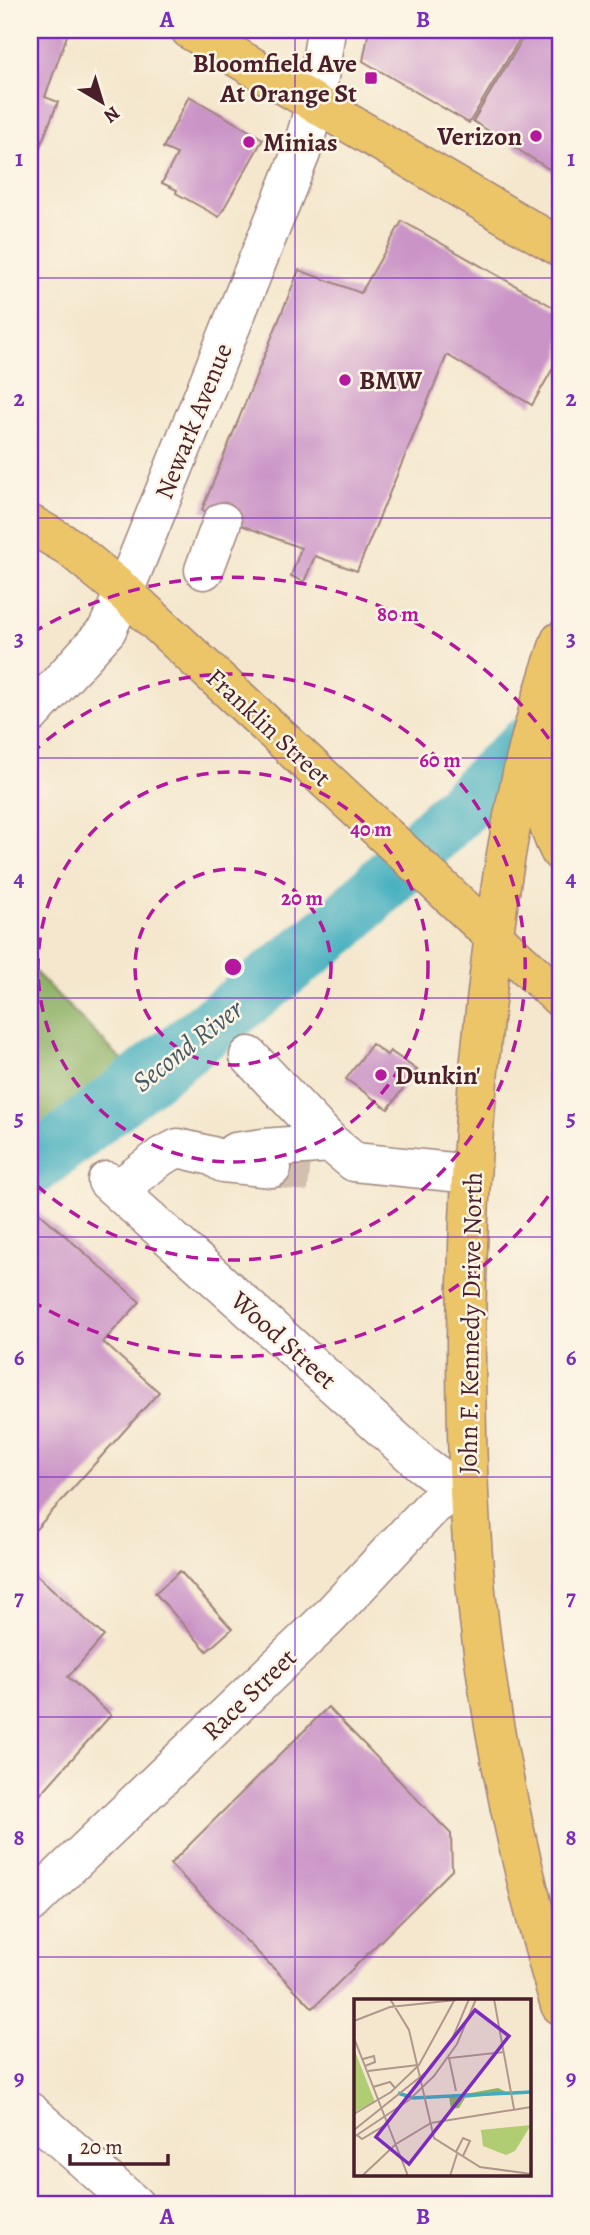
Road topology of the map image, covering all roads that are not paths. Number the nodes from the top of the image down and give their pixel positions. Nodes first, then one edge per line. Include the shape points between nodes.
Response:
1 (190, 30) edge
2 (326, 30) edge
3 (315, 104) junction
4 (560, 247) edge
5 (222, 522) dead end
6 (30, 524) edge
7 (204, 570) dead end
8 (124, 592) junction
9 (560, 641) edge
10 (542, 694) junction
11 (30, 715) edge
12 (560, 852) edge
13 (492, 934) junction
14 (560, 998) edge
15 (249, 1056) dead end
16 (212, 1156) junction
17 (336, 1160) junction
18 (272, 1168) tunnel mouth
19 (471, 1174) junction
20 (468, 1487) junction
21 (30, 1904) edge
22 (560, 2005) edge
23 (30, 2112) edge
24 (135, 2205) edge

1 - 3 main road
2 - 3 street, Newark Avenue
3 - 4 main road
3 - 8 street, Newark Avenue via 301,153
5 - 7 street
6 - 8 main road, Franklin Street via 68,546
8 - 11 street, Newark Avenue via 107,630
8 - 13 main road, Franklin Street
9 - 10 main road, John F. Kennedy Drive North
10 - 12 main road via 541,793 547,825
10 - 13 main road, John F. Kennedy Drive North via 511,818
13 - 14 main road, Franklin Street
13 - 19 main road, John F. Kennedy Drive North
15 - 17 street
16 - 17 street via 262,1147
16 - 18 street via 223,1163
16 - 20 street, Wood Street via 178,1148 112,1185 422,1464 441,1478
17 - 19 street
19 - 20 main road, John F. Kennedy Drive North
20 - 21 street, Race Street via 432,1507 328,1618
20 - 22 main road, John F. Kennedy Drive North via 480,1628 499,1753 530,1899
23 - 24 street

